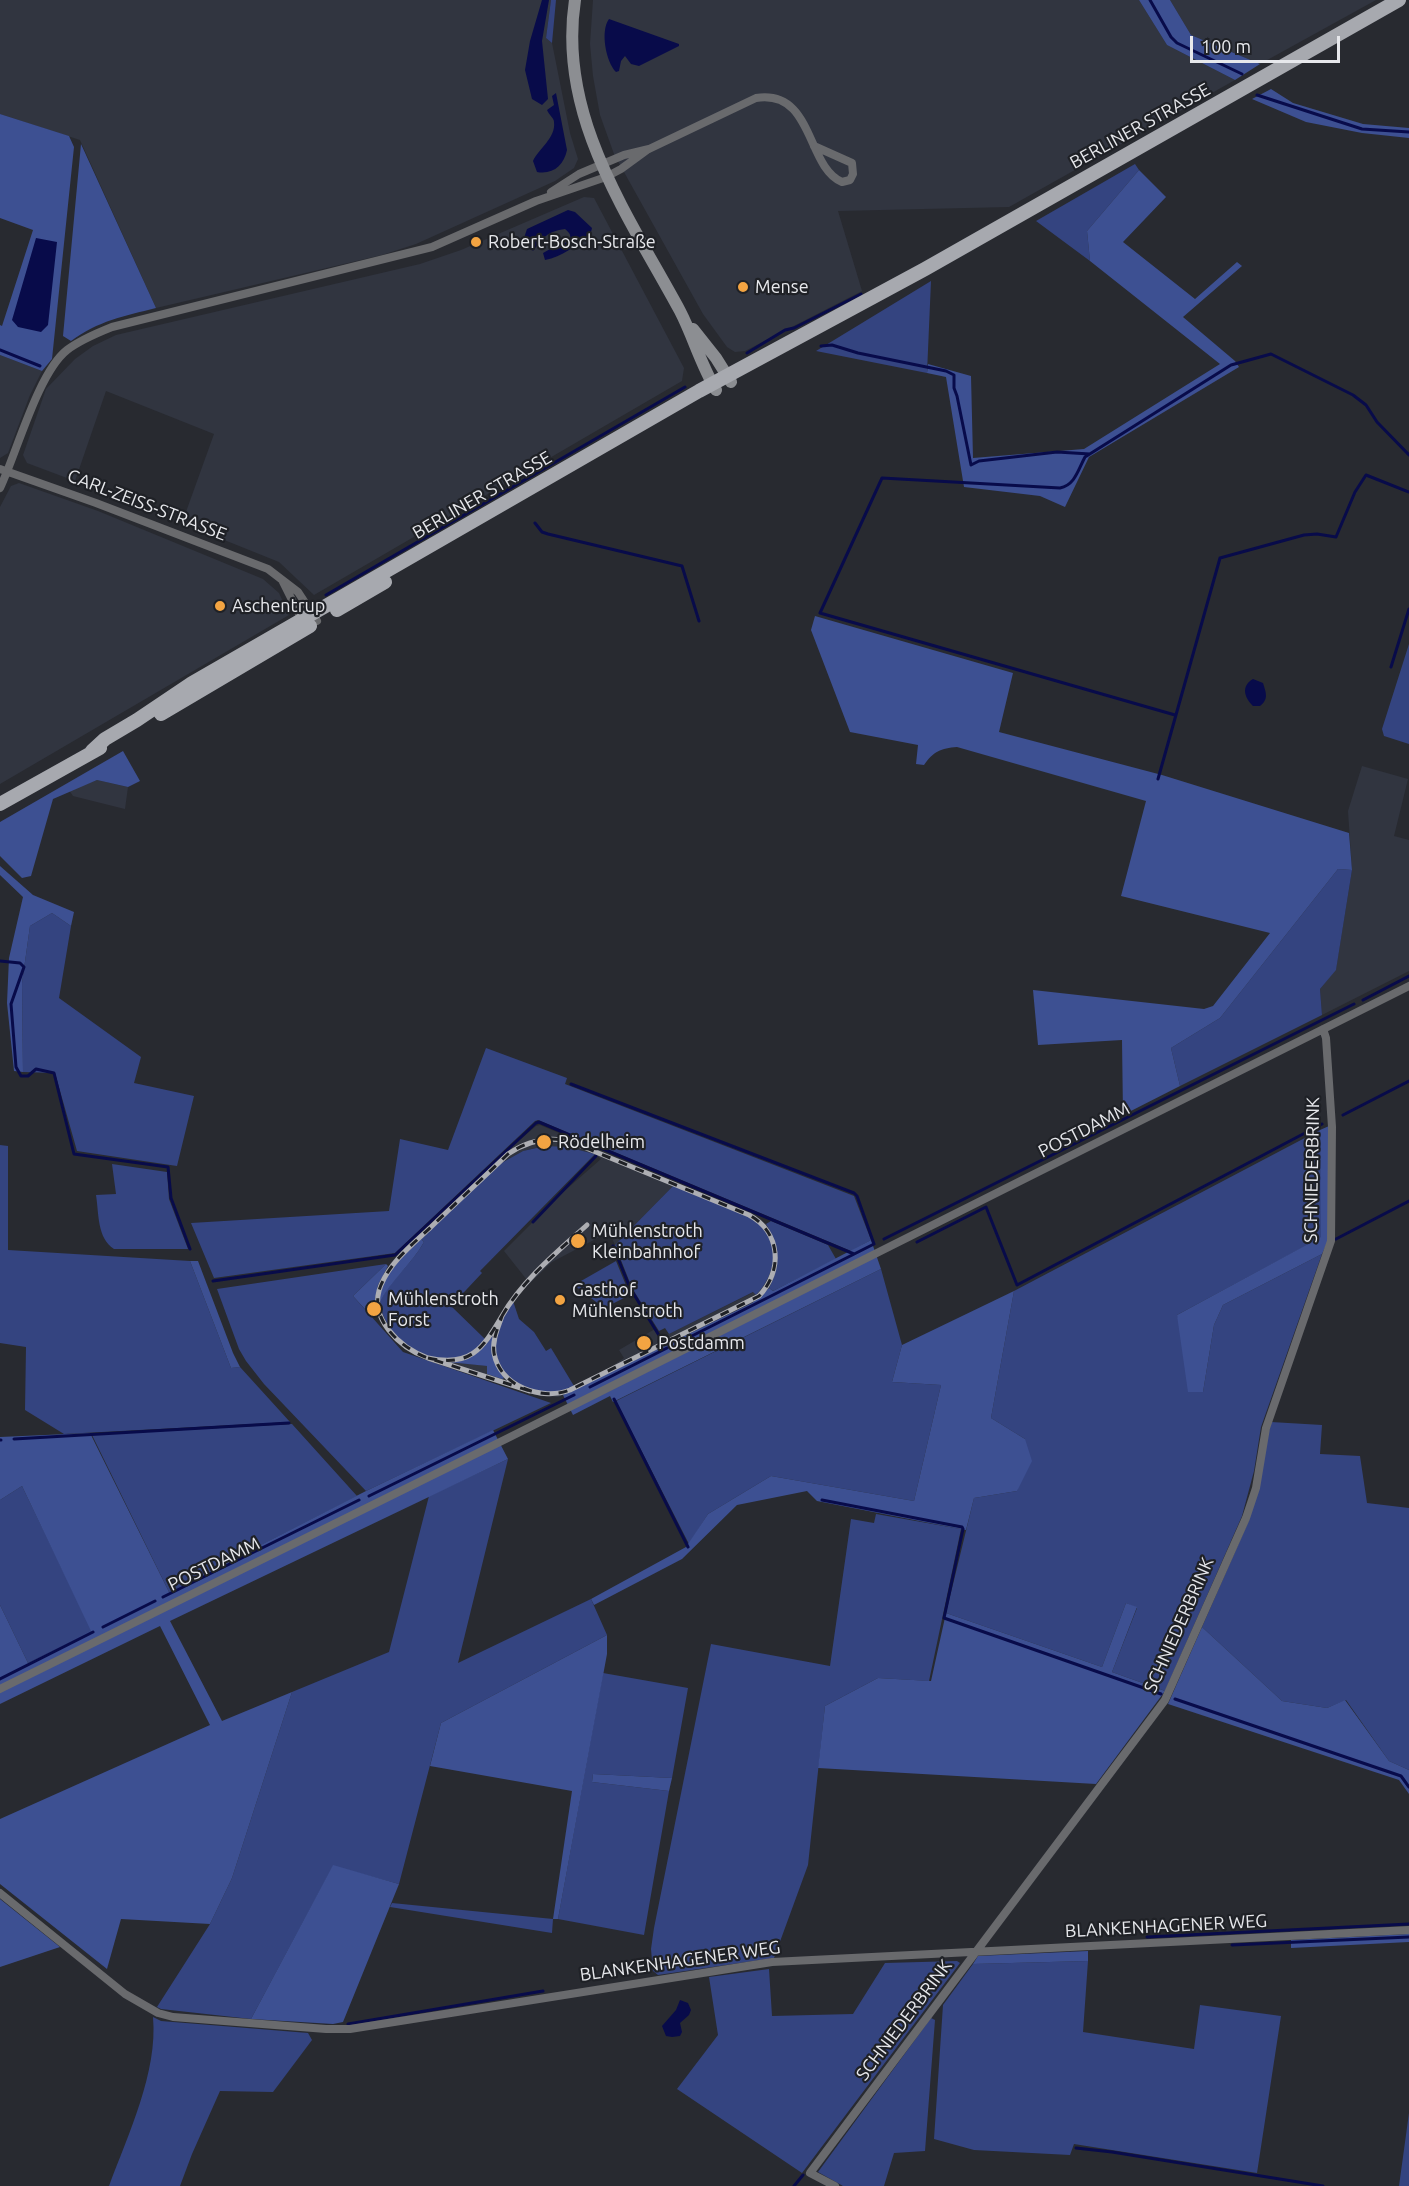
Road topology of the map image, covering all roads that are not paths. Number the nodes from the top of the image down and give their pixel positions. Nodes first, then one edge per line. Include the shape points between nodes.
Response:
1 (575, 0) edge
2 (1399, 0) edge
3 (814, 146) junction
4 (647, 150) junction
5 (601, 165) junction
6 (606, 177) junction
7 (536, 201) junction
8 (681, 314) junction
9 (729, 378) junction
10 (714, 387) junction
11 (4, 470) edge
12 (0, 488) edge
13 (280, 577) junction
14 (309, 620) junction
15 (0, 804) edge
16 (1409, 986) edge
17 (1323, 1029) junction
18 (0, 1689) edge
19 (0, 1893) edge
20 (1409, 1930) edge
21 (974, 1952) junction
22 (835, 2186) edge

1 - 5 main road via 577,84 586,125
2 - 9 main road, BERLINER STRASSE
3 - 3 street via 834,179 850,180 852,163
3 - 4 street via 793,109 766,96 739,104
4 - 5 street
4 - 6 street
5 - 6 main road
5 - 7 street
6 - 7 street
6 - 8 main road
7 - 11 street via 420,251 112,327 88,338 66,351 45,377
8 - 9 main road
8 - 10 main road
9 - 10 main road, BERLINER STRASSE
10 - 14 main road, BERLINER STRASSE
11 - 12 street
11 - 13 street, CARL-ZEISS-STRASSE via 268,569
13 - 14 street
13 - 14 street, CARL-ZEISS-STRASSE via 298,592
14 - 15 main road, BERLINER STRASSE via 109,744
16 - 17 street, POSTDAMM
17 - 18 street, POSTDAMM
17 - 21 street, SCHNIEDERBRINK via 1332,1127 1330,1241 1266,1428 1256,1488 1246,1518 1165,1700
19 - 21 street, BLANKENHAGENER WEG via 125,1994 158,2013 326,2030 772,1962
20 - 21 street, BLANKENHAGENER WEG
21 - 22 street, SCHNIEDERBRINK via 810,2173

